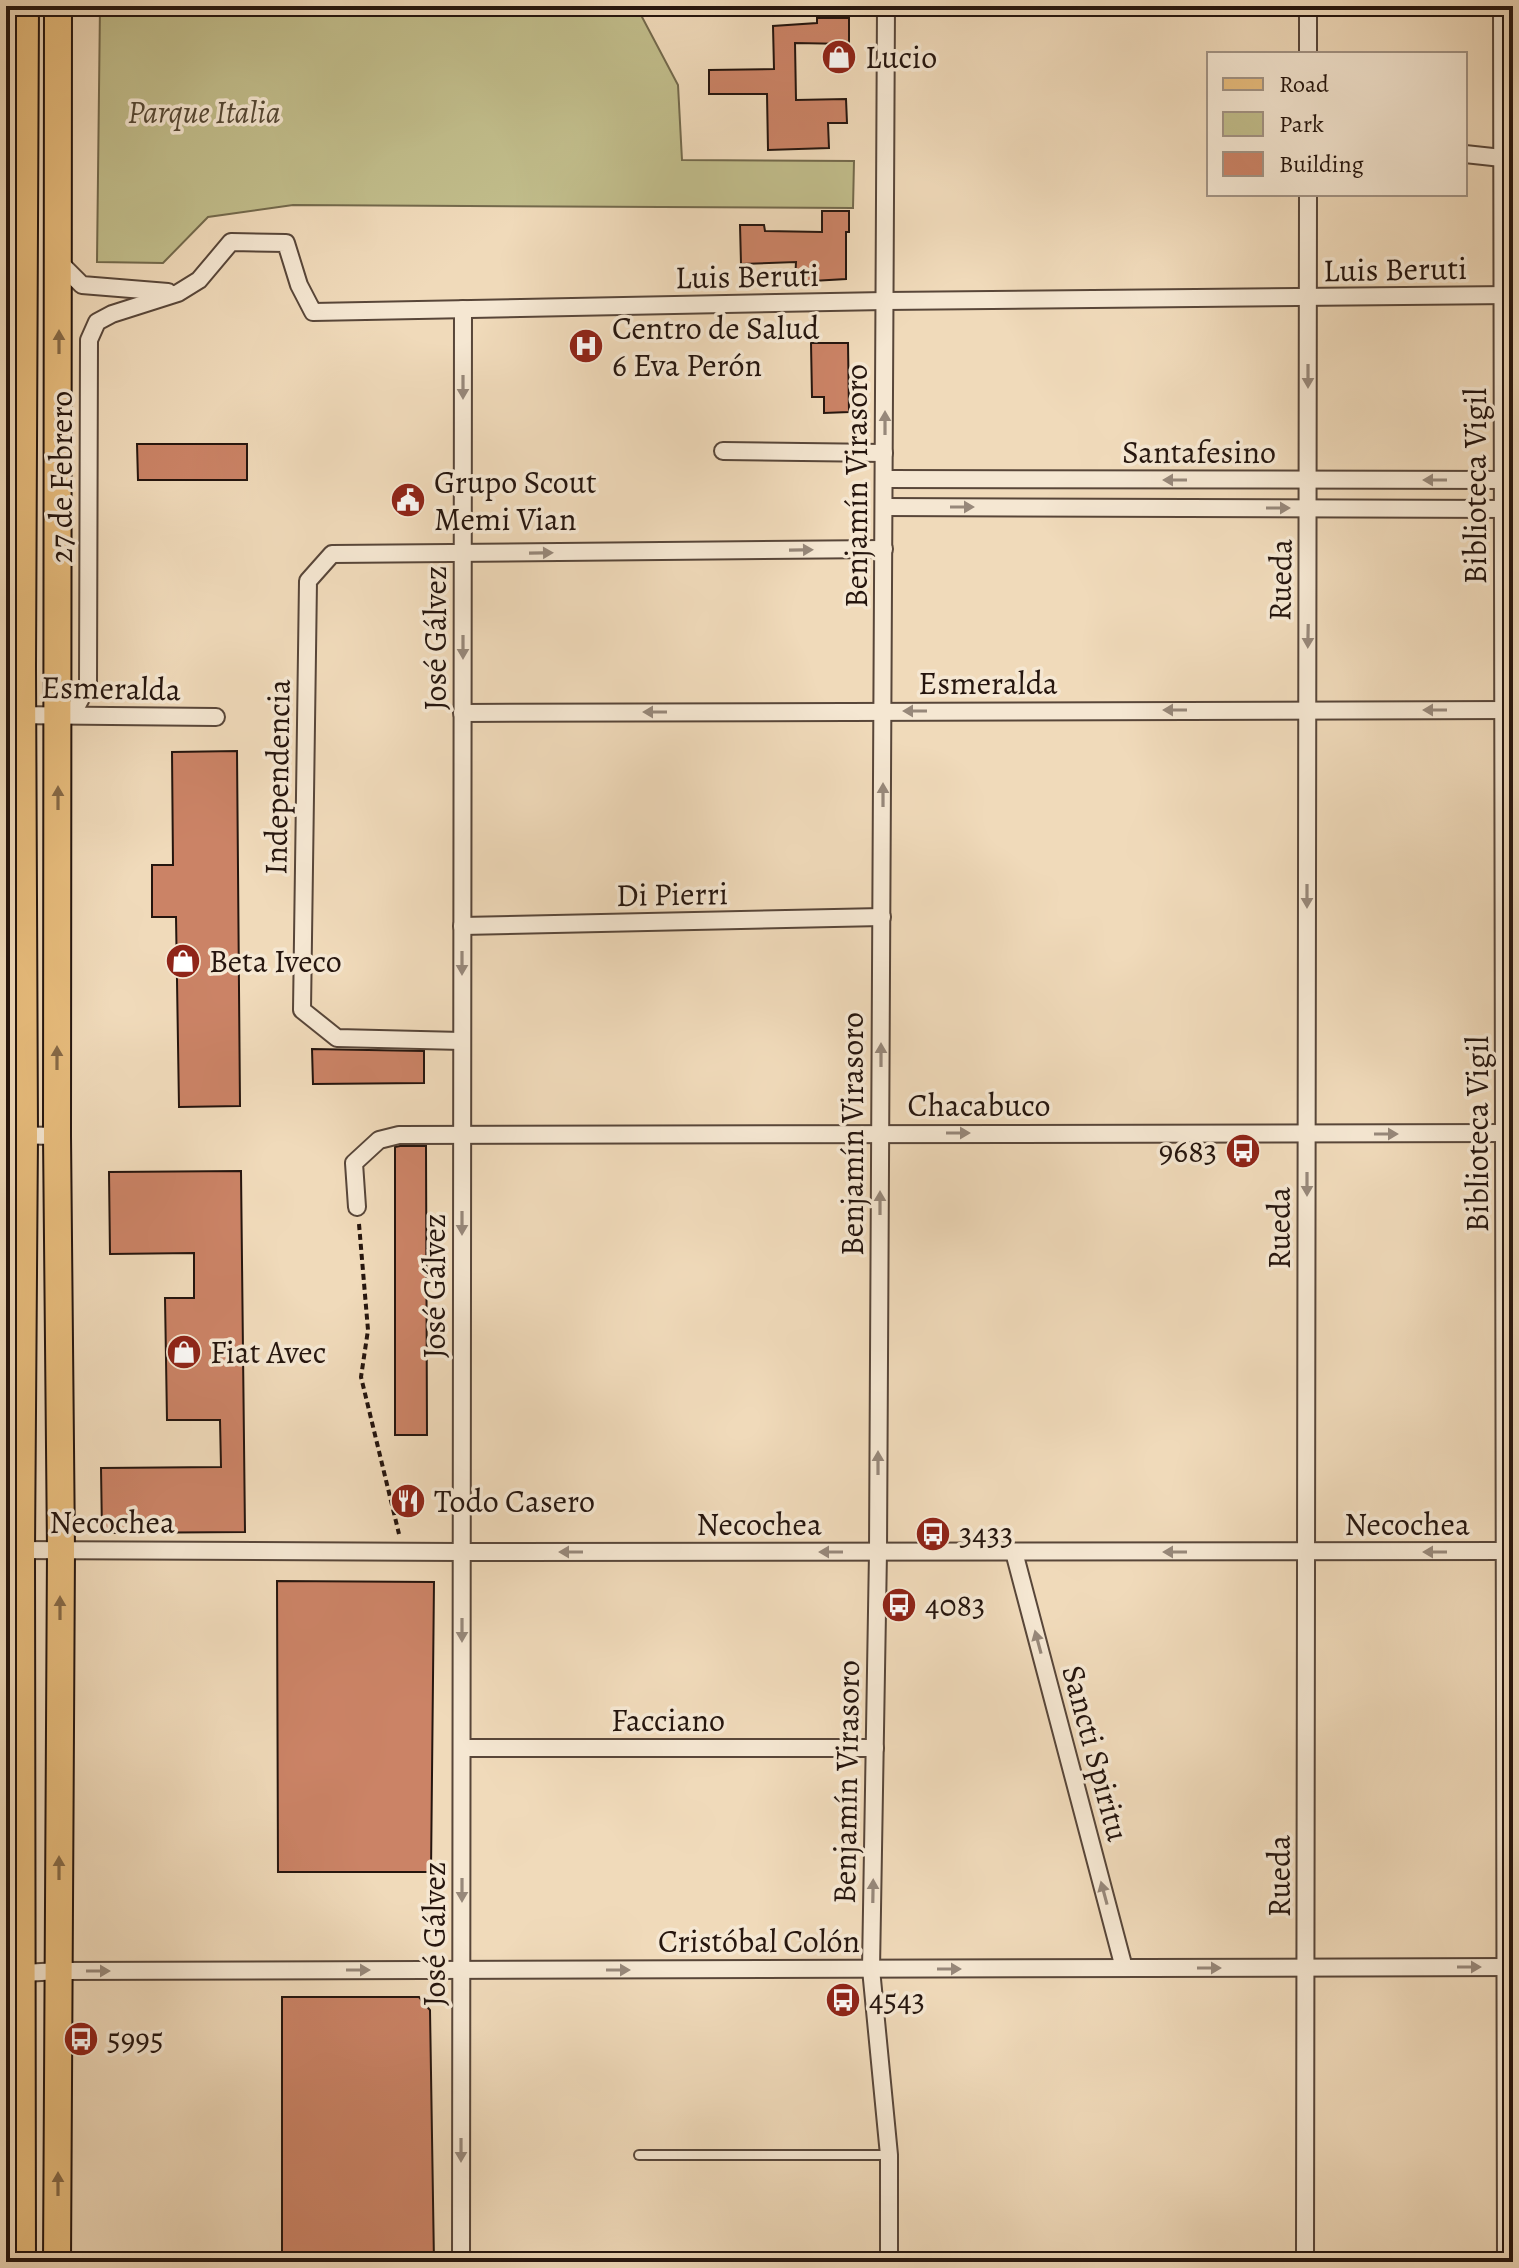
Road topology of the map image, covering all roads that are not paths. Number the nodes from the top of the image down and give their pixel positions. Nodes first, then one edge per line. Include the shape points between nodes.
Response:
1 (25, 6) edge
2 (58, 6) edge
3 (886, 6) edge
4 (1308, 6) edge
5 (1502, 6) edge
6 (1308, 52) edge
7 (1467, 154) edge
8 (1508, 158) edge
9 (1308, 196) edge
10 (59, 262) junction
11 (178, 293) junction
12 (1508, 295) edge
13 (1308, 298) junction
14 (885, 301) junction
15 (463, 309) junction
16 (723, 451) dead end
17 (884, 453) junction
18 (884, 479) junction
19 (1309, 480) junction
20 (1508, 480) edge
21 (884, 507) junction
22 (1309, 508) junction
23 (1508, 509) edge
24 (884, 549) junction
25 (463, 554) junction
26 (1307, 709) junction
27 (1508, 710) edge
28 (883, 711) junction
29 (462, 713) junction
30 (14, 715) edge
31 (65, 716) junction
32 (216, 717) dead end
33 (882, 917) junction
34 (462, 926) junction
35 (462, 1041) junction
36 (880, 1133) junction
37 (1509, 1133) edge
38 (462, 1134) junction
39 (1308, 1134) junction
40 (15, 1135) edge
41 (57, 1136) junction
42 (357, 1207) road end
43 (14, 1550) edge
44 (61, 1550) junction
45 (1509, 1551) edge
46 (462, 1552) junction
47 (878, 1552) junction
48 (1014, 1552) junction
49 (1307, 1552) junction
50 (462, 1748) junction
51 (875, 1748) junction
52 (1510, 1967) edge
53 (1124, 1968) junction
54 (1307, 1968) junction
55 (871, 1969) junction
56 (462, 1970) junction
57 (59, 1971) junction
58 (13, 1974) edge
59 (639, 2155) dead end
60 (889, 2155) junction
61 (22, 2262) edge
62 (57, 2262) edge
63 (461, 2262) edge
64 (889, 2262) edge
65 (1305, 2262) edge
66 (1506, 2262) edge

1 - 30 main road
2 - 10 main road
3 - 14 street, Benjamín Virasoro
4 - 6 street
5 - 8 street, Biblioteca Vigil
7 - 8 street
8 - 12 street, Biblioteca Vigil
9 - 13 street, Rueda
10 - 11 street via 82,285
31 -> 10 main road
11 - 15 street, Luis Beruti via 199,280 231,242 286,243 313,312
11 - 31 street, 27 de Febrero via 112,314 97,322 89,340 88,685
12 - 13 street, Luis Beruti
12 - 20 street, Biblioteca Vigil
13 - 14 street, Luis Beruti
13 -> 19 street, Rueda
14 - 15 street, Luis Beruti
17 -> 14 street, Benjamín Virasoro
15 -> 25 street, José Gálvez
16 - 17 street
17 - 18 street, Benjamín Virasoro
19 -> 18 street, Santafesino
18 - 21 street, Benjamín Virasoro
20 -> 19 street, Santafesino
19 - 22 street, Rueda
20 - 23 street, Biblioteca Vigil
21 -> 22 street, Santafesino
21 - 24 street, Benjamín Virasoro
22 - 23 street, Santafesino
22 -> 26 street, Rueda
23 - 27 street, Biblioteca Vigil
25 -> 24 street
24 - 28 street, Benjamín Virasoro
25 -> 29 street, José Gálvez
25 - 35 street, Independencia via 332,554 308,581 302,1010 337,1038
27 -> 26 street, Esmeralda
26 -> 28 street, Esmeralda
26 -> 39 street, Rueda
27 - 37 street, Biblioteca Vigil
28 -> 29 street, Esmeralda
33 -> 28 street, Benjamín Virasoro
29 - 34 street, José Gálvez
30 - 31 street, Esmeralda
30 - 40 main road
31 - 32 street, Esmeralda
41 -> 31 main road
33 - 34 street, Di Pierri
36 -> 33 street, Benjamín Virasoro
34 -> 35 street, José Gálvez
35 - 38 street, José Gálvez
36 - 38 street, Chacabuco
36 -> 39 street, Chacabuco
47 -> 36 street, Benjamín Virasoro
39 -> 37 street, Chacabuco
37 - 45 street, Biblioteca Vigil
38 - 42 street, Chacabuco via 379,1140 354,1163
38 -> 46 street, José Gálvez
39 -> 49 street, Rueda
40 - 41 street
40 - 43 main road
41 - 44 main road
43 - 44 street, Necochea
43 - 58 main road
44 - 46 street, Necochea
57 -> 44 main road
45 -> 49 street, Necochea
45 - 52 street, Biblioteca Vigil
47 -> 46 street, Necochea
46 -> 50 street, José Gálvez
47 - 48 street, Necochea
47 - 51 street, Benjamín Virasoro
49 -> 48 street, Necochea
53 -> 48 street, Sancti Spiritu
49 - 54 street, Rueda
50 - 51 street, Facciano
50 -> 56 street, José Gálvez
55 -> 51 street, Benjamín Virasoro
54 -> 52 street, Cristóbal Colón
52 - 66 street, Biblioteca Vigil
53 -> 54 street, Cristóbal Colón
55 -> 53 street, Cristóbal Colón
54 - 65 street, Rueda
56 -> 55 street, Cristóbal Colón
55 - 60 street, Benjamín Virasoro
57 -> 56 street, Cristóbal Colón
56 -> 63 street, José Gálvez
57 - 58 street, Cristóbal Colón
62 -> 57 main road
58 - 61 main road
59 - 60 lane
60 - 64 street, Benjamín Virasoro

